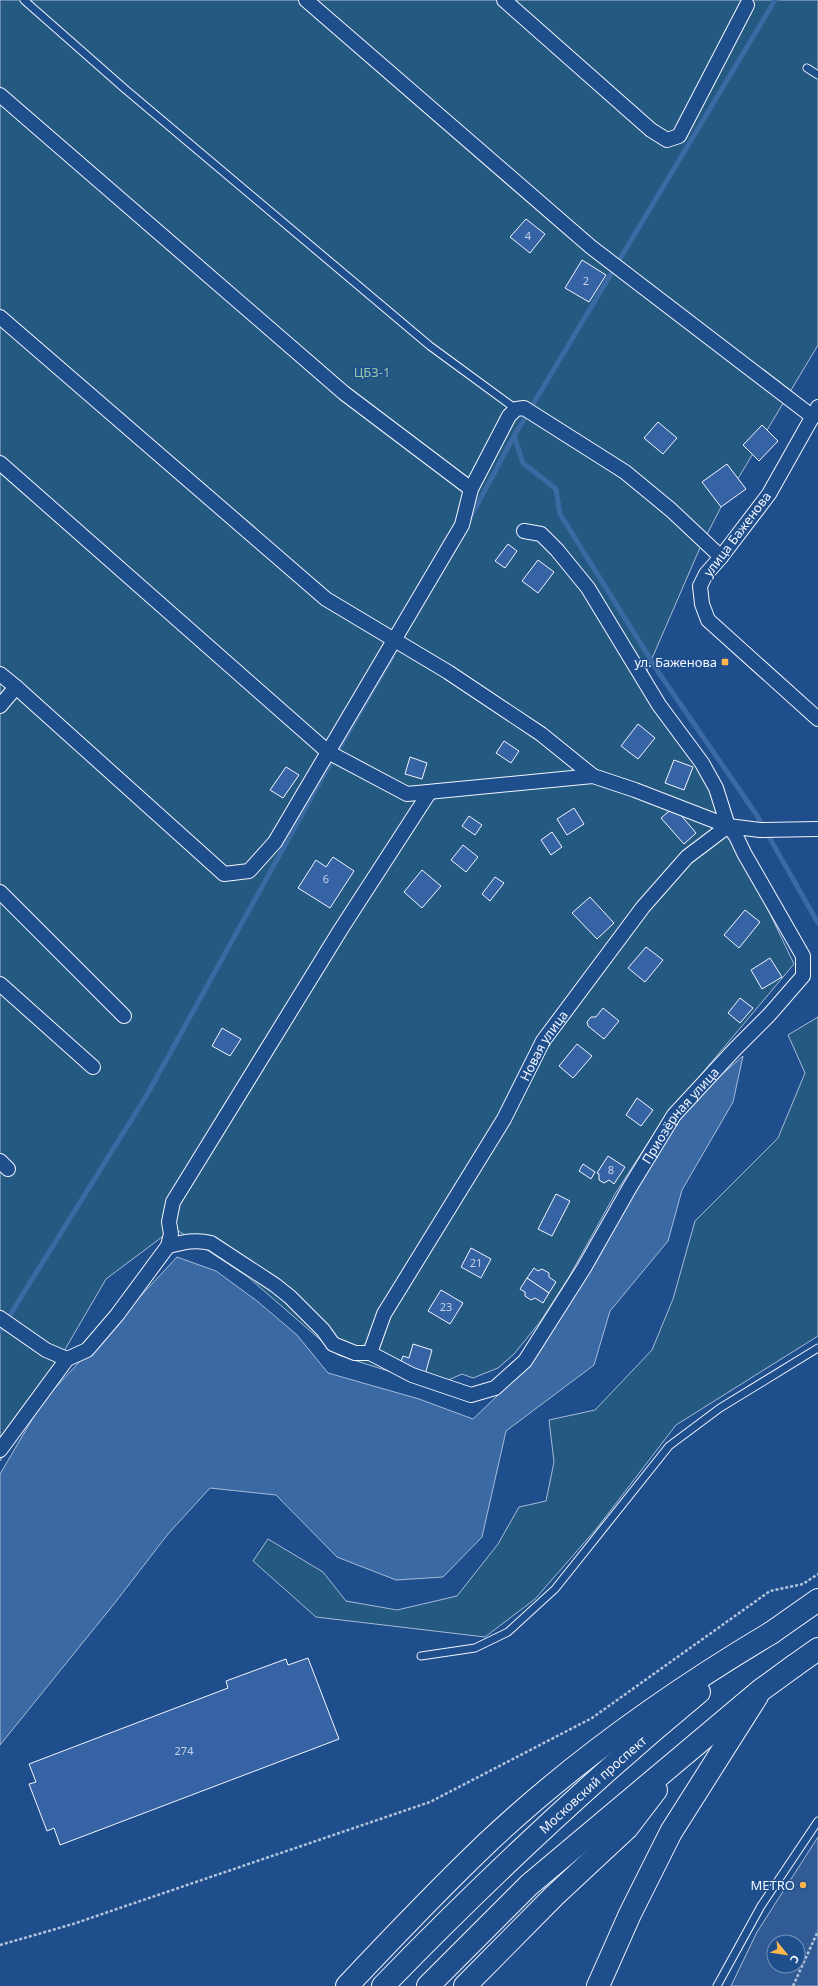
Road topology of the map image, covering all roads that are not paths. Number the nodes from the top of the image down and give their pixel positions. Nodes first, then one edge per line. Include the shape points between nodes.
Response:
1 (24, 0) edge
2 (306, 0) edge
3 (504, 0) edge
4 (746, 2) edge
5 (807, 68) dead end
6 (818, 75) edge
7 (0, 95) edge
8 (0, 317) edge
9 (516, 408) junction
10 (815, 412) edge
11 (0, 463) edge
12 (471, 490) junction
13 (524, 531) dead end
14 (721, 558) junction
15 (392, 640) junction
16 (0, 674) edge
17 (16, 687) junction
18 (0, 706) edge
19 (818, 719) edge
20 (328, 752) junction
21 (593, 776) junction
22 (429, 793) junction
23 (728, 826) junction
24 (818, 829) edge
25 (0, 892) edge
26 (0, 984) edge
27 (124, 1016) dead end
28 (93, 1067) dead end
29 (168, 1246) junction
30 (0, 1318) edge
31 (818, 1348) edge
32 (370, 1353) junction
33 (67, 1359) junction
34 (0, 1450) edge
35 (818, 1600) edge
36 (771, 1633) junction
37 (818, 1649) edge
38 (421, 1656) dead end
39 (761, 1690) junction
40 (684, 1754) junction
41 (818, 1821) edge
42 (468, 1946) junction
43 (369, 1962) junction
44 (342, 1986) edge
45 (347, 1986) edge
46 (383, 1986) edge
47 (428, 1986) edge
48 (445, 1986) edge
49 (465, 1986) edge
50 (598, 1986) edge
51 (717, 1986) edge

1 - 9 lane via 125,89 430,346
2 - 10 street via 591,247
3 - 4 street via 651,130 667,140 679,136
5 - 6 lane
7 - 12 street via 344,393
8 - 15 street via 326,598
9 - 12 street via 509,416
9 - 14 street via 524,408 625,472 671,510
10 - 14 street, улица Баженова via 769,494
11 - 20 street
12 - 15 street via 462,524
13 - 23 street, Приозёрная улица via 541,534 588,588 659,705 702,763 716,788
14 - 19 street, улица Баженова via 706,574 700,586 702,604 708,620
15 - 20 street
15 - 21 street via 448,672 541,734
16 - 17 street
17 - 18 street
17 - 20 street via 224,874 249,871 275,842
20 - 22 street via 407,794
21 - 22 street
21 - 23 street
22 - 29 street via 341,929 173,1202
23 - 24 street via 760,830
23 - 32 street, Новая улица via 687,857 643,907 543,1042 504,1119 384,1314
23 - 32 street, Приозёрная улица via 803,956 803,976 674,1115 584,1268 525,1361 495,1388 471,1395 412,1374
25 - 27 street
26 - 28 street
29 - 32 street via 200,1240 211,1243 290,1297 323,1330 333,1344 355,1353
29 - 33 street via 117,1315 87,1350
30 - 33 street via 46,1350
31 - 38 lane via 720,1408 669,1446 555,1589 508,1632 475,1648
33 - 34 street
35 - 36 main road, Московский проспект
36 - 43 main road via 694,1681 587,1758 488,1842
36 - 46 main road, Московский проспект via 584,1791 441,1926
37 - 39 main road
39 - 40 main road
39 - 50 main road via 671,1832
40 - 42 main road via 530,1885
40 - 49 main road via 627,1828 554,1896
41 - 51 lane via 761,1906
42 - 47 main road
42 - 48 main road
43 - 44 main road
43 - 45 main road

